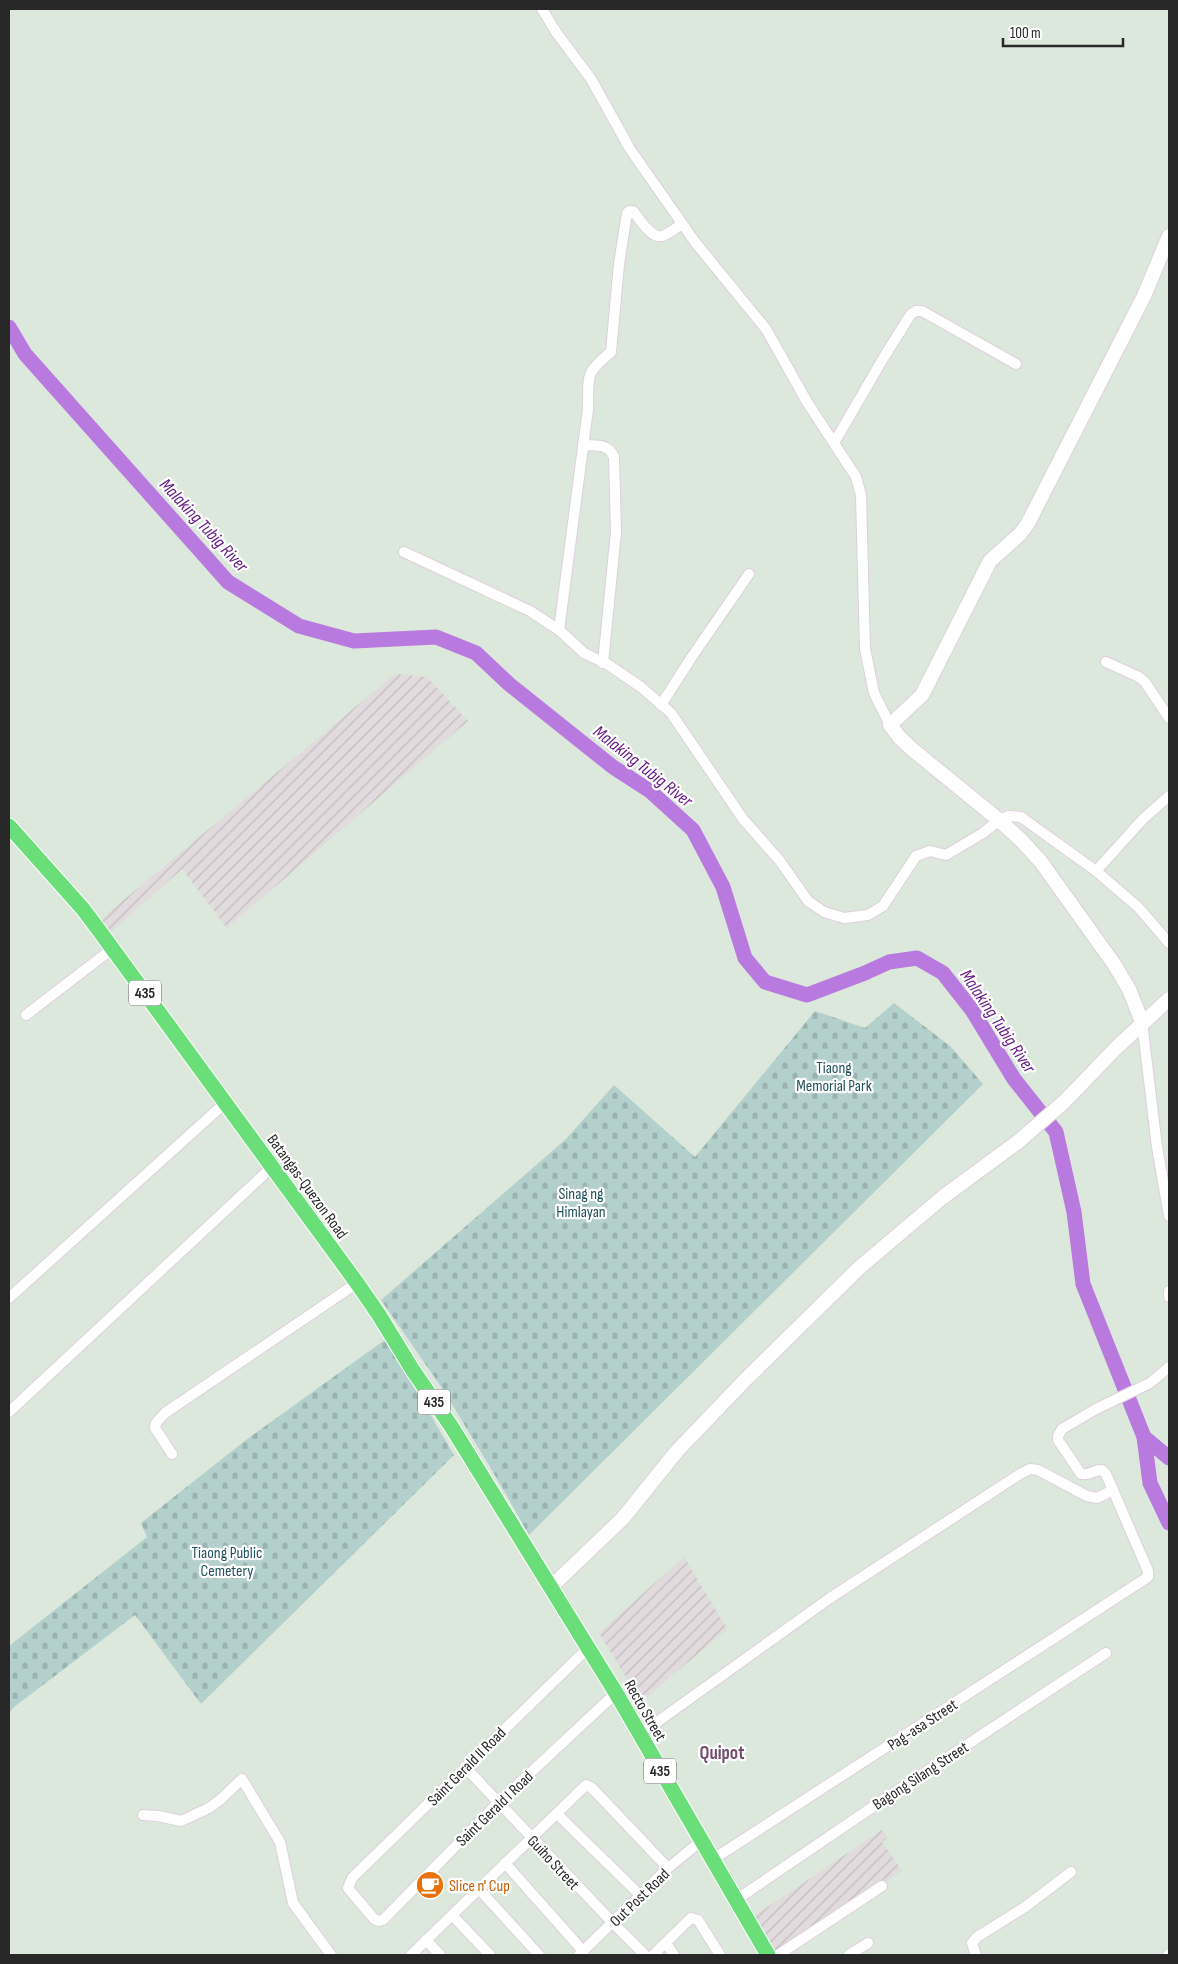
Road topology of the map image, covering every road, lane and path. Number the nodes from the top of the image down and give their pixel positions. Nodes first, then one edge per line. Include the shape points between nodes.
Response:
1 (542, 9) edge
2 (682, 224) junction
3 (1169, 236) edge
4 (1016, 364) dead end
5 (834, 443) junction
6 (583, 445) junction
7 (404, 552) dead end
8 (749, 574) dead end
9 (559, 630) junction
10 (1106, 662) dead end
11 (603, 663) junction
12 (661, 705) junction
13 (1169, 718) edge
14 (890, 725) junction
15 (1169, 796) edge
16 (998, 820) junction
17 (9, 826) edge
18 (1096, 871) junction
19 (1169, 943) edge
20 (112, 948) junction
21 (1169, 999) edge
22 (26, 1015) dead end
23 (1142, 1022) junction
24 (225, 1103) junction
25 (272, 1167) junction
26 (1169, 1216) edge
27 (357, 1283) junction
28 (1169, 1291) edge
29 (1169, 1296) edge
30 (9, 1298) edge
31 (1169, 1367) edge
32 (9, 1412) edge
33 (172, 1454) dead end
34 (1113, 1490) junction
35 (551, 1587) junction
36 (588, 1648) junction
37 (1106, 1653) dead end
38 (616, 1693) junction
39 (639, 1735) junction
40 (466, 1766) junction
41 (499, 1802) junction
42 (557, 1814) junction
43 (143, 1815) dead end
44 (532, 1838) junction
45 (701, 1841) junction
46 (712, 1860) junction
47 (506, 1862) junction
48 (668, 1868) junction
49 (1071, 1872) dead end
50 (882, 1886) dead end
51 (479, 1889) junction
52 (640, 1895) junction
53 (736, 1900) junction
54 (452, 1915) junction
55 (374, 1919) joint
56 (612, 1922) junction
57 (426, 1940) junction
58 (666, 1943) junction
59 (868, 1943) dead end
60 (581, 1953) edge
61 (331, 1955) edge
62 (411, 1955) edge
63 (440, 1955) edge
64 (490, 1955) edge
65 (539, 1955) edge
66 (645, 1955) edge
67 (654, 1955) edge
68 (674, 1955) edge
69 (720, 1955) edge
70 (768, 1955) edge
71 (778, 1955) edge
72 (849, 1955) edge
73 (976, 1955) edge

1 - 2 street via 591,79 630,149
2 - 5 street via 766,329
2 - 6 street via 663,236 657,236 633,212 627,214 611,352 594,366 589,375
3 - 14 street via 1144,296 1027,525 990,562 922,695
4 - 5 street via 916,310 888,350
5 - 14 street via 856,477 861,496 865,649 874,693
6 - 9 street
6 - 11 street via 606,446 614,457 616,532
7 - 9 street via 530,611
8 - 12 street
9 - 11 street via 584,653
10 - 13 street via 1139,676
11 - 12 street via 641,687
12 - 16 street via 671,713 743,819 780,861 808,901 824,912 844,918 868,915 883,906 916,856 930,851 946,856 983,834
14 - 16 street via 913,750
15 - 18 street via 1142,819
16 - 18 street via 1009,816 1021,817
16 - 23 street via 1041,862 1095,936 1129,989
17 - 20 main road, Batangas-Quezon Road / 435 via 83,909
18 - 19 street via 1138,907
20 - 22 street
20 - 24 main road, Batangas-Quezon Road / 435
21 - 23 street
23 - 26 street
23 - 35 street via 1064,1102 860,1267 746,1379 677,1451 623,1518
24 - 25 main road, Batangas-Quezon Road / 435
24 - 30 street
25 - 27 main road, Batangas-Quezon Road / 435
25 - 32 street
27 - 33 street via 165,1413 155,1428
27 - 35 main road, Batangas-Quezon Road / 435
28 - 29 street
31 - 34 street via 1150,1383 1062,1429 1058,1436 1078,1471 1086,1475 1102,1470
34 - 39 street via 1097,1498 1038,1470 1030,1469 1020,1474 830,1598
34 - 46 street, Pag-asa Street via 1148,1577
35 - 36 main road, Recto Street / 435
36 - 38 main road, Recto Street / 435
36 - 40 street, Saint Gerald II Road
37 - 53 street, Bagong Silang Street
38 - 39 main road, Recto Street / 435
38 - 41 street, Saint Gerald I Road
39 - 45 main road, Recto Street / 435
40 - 41 street, Guiho Street
40 - 55 street, Saint Gerald II Road via 352,1878 348,1888
41 - 44 street, Guiho Street
41 - 55 street, Saint Gerald I Road via 383,1920
42 - 44 street
42 - 48 street via 586,1785
42 - 52 street
43 - 61 street via 181,1821 209,1808 242,1779 280,1842 293,1903
44 - 47 street
44 - 56 street, Guiho Street
45 - 46 main road, Recto Street / 435
45 - 48 street, Out Post Road
46 - 53 main road, Recto Street / 435
47 - 51 street
47 - 60 street
48 - 52 street, Out Post Road
49 - 73 street via 1025,1907 977,1937 972,1943
50 - 71 street
51 - 54 street
51 - 65 street
52 - 56 street, Out Post Road
53 - 70 main road, Recto Street / 435
54 - 57 street
54 - 64 street
56 - 60 street, Out Post Road
56 - 66 street, Guiho Street
57 - 62 street
57 - 63 street
58 - 67 street
58 - 68 street
58 - 69 street via 691,1918 698,1920
59 - 72 street

